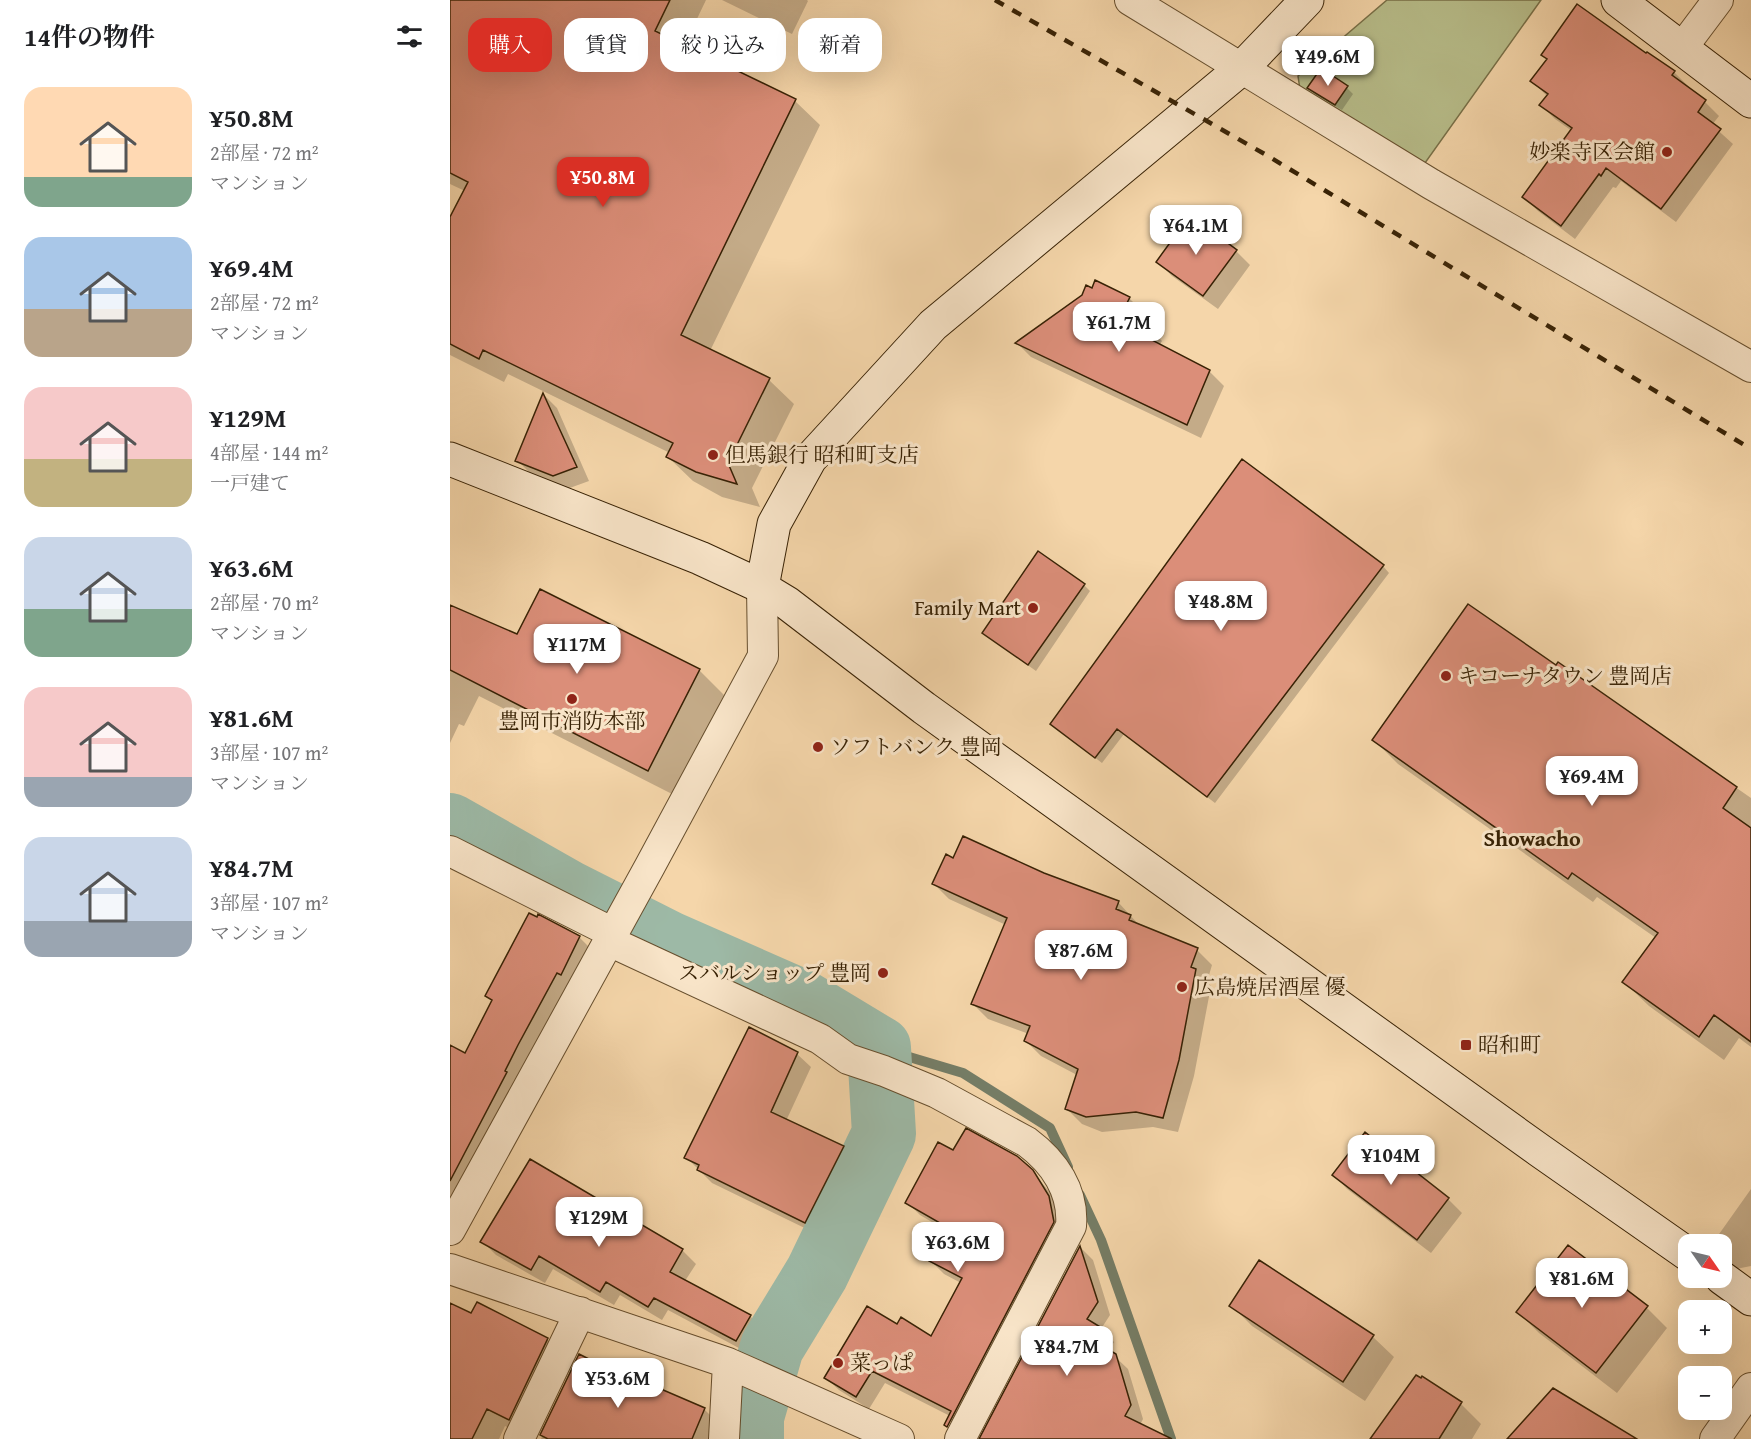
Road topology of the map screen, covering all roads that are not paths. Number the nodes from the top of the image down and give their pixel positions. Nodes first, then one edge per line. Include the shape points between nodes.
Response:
1 (1130, 0) edge
2 (1307, 0) edge
3 (1618, 0) edge
4 (1718, 0) edge
5 (1682, 48) junction
6 (1242, 68) junction
7 (1751, 101) edge
8 (1751, 367) edge
9 (450, 459) edge
10 (762, 587) junction
11 (450, 851) edge
12 (611, 937) junction
13 (450, 1230) edge
14 (1678, 1247) edge
15 (450, 1269) edge
16 (1732, 1285) edge
17 (1751, 1299) edge
18 (580, 1312) junction
19 (728, 1363) junction
20 (1751, 1388) edge
21 (519, 1439) edge
22 (724, 1439) edge
23 (899, 1439) edge
24 (960, 1439) edge
25 (1715, 1439) edge

1 - 6 street
2 - 6 street
3 - 5 street
4 - 5 street
5 - 7 street
6 - 8 street via 1431,184
6 - 10 street via 933,325 810,459 774,524
9 - 10 street via 700,558
10 - 12 street via 763,656
10 - 14 street via 924,708
11 - 12 street
12 - 13 street
12 - 24 street via 820,1039 848,1059 937,1093 999,1126 1039,1150 1062,1181 1073,1209 1071,1226
15 - 18 street
16 - 17 street
18 - 19 street
18 - 21 street
19 - 22 street
19 - 23 street
20 - 25 street

